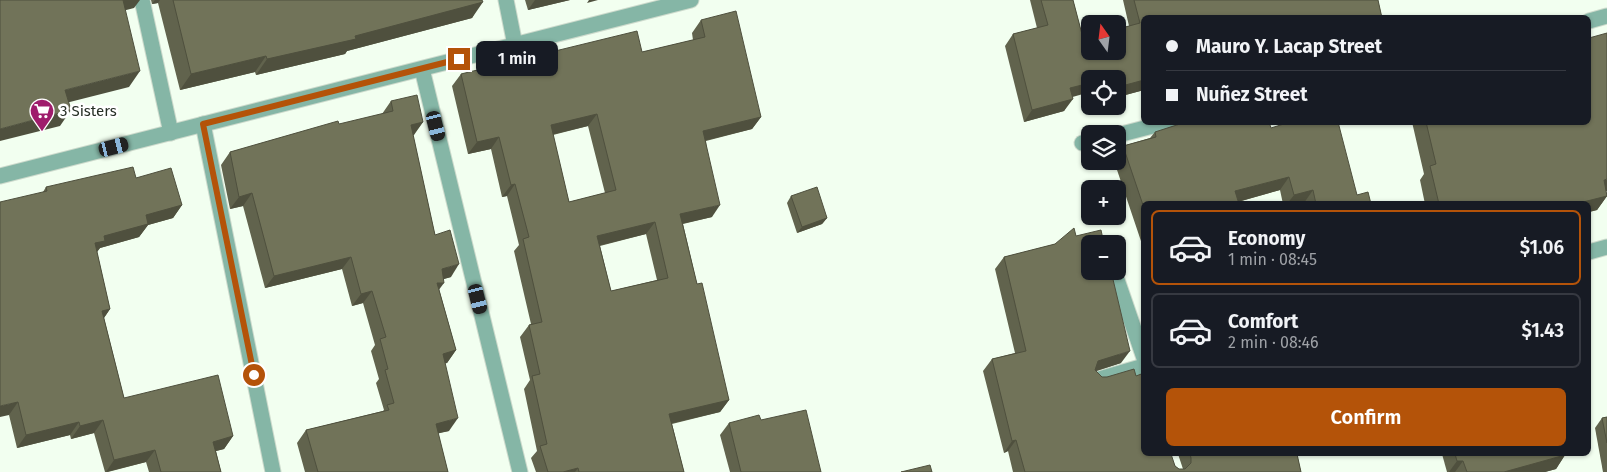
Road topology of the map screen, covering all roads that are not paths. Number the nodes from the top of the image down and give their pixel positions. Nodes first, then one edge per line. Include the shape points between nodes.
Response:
1 (142, 0) edge
2 (506, 0) edge
3 (691, 0) edge
4 (1607, 16) edge
5 (1591, 20) edge
6 (515, 45) junction
7 (422, 68) junction
8 (203, 124) junction
9 (1156, 125) edge
10 (171, 133) junction
11 (1126, 133) edge
12 (0, 176) edge
13 (1607, 247) edge
14 (1591, 251) edge
15 (1117, 280) edge
16 (1141, 349) edge
17 (1141, 367) edge
18 (1096, 380) edge
19 (273, 472) edge
20 (520, 472) edge

1 - 10 street
2 - 6 street
3 - 6 street
4 - 5 street
6 - 7 street
7 - 8 street
7 - 20 street
8 - 10 street
8 - 19 street
9 - 11 street
10 - 12 street
13 - 14 street
15 - 16 street
17 - 18 street

